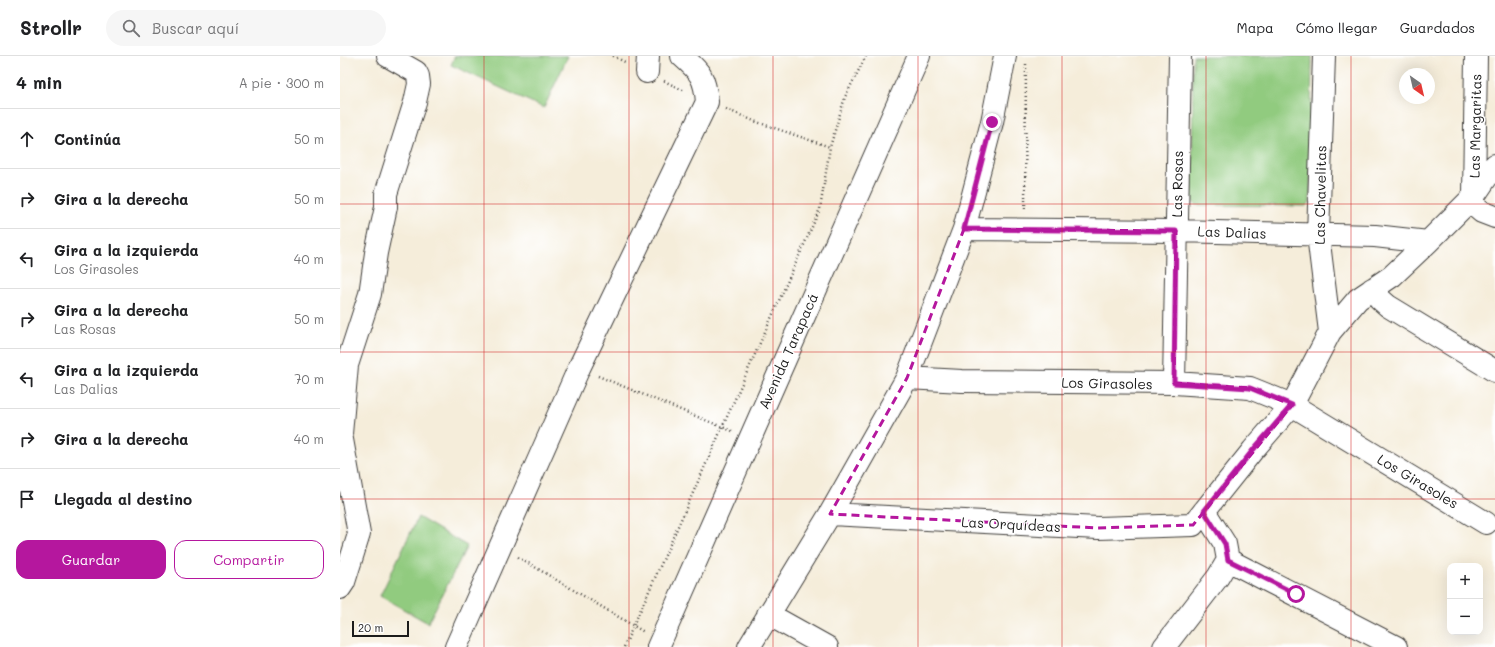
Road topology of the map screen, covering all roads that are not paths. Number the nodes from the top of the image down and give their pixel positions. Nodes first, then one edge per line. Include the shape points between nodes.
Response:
1 (388, 56) edge
2 (682, 56) edge
3 (919, 56) edge
4 (1005, 56) edge
5 (1180, 56) edge
6 (1324, 56) edge
7 (1476, 56) edge
8 (1495, 166) edge
9 (1471, 198) junction
10 (1495, 217) edge
11 (964, 229) junction
12 (1176, 231) junction
13 (1318, 235) junction
14 (1428, 242) junction
15 (1372, 289) junction
16 (1330, 332) junction
17 (1495, 371) edge
18 (907, 378) junction
19 (1174, 383) junction
20 (1292, 405) junction
21 (830, 514) junction
22 (1198, 518) junction
23 (1486, 523) dead end
24 (1228, 560) junction
25 (340, 588) edge
26 (768, 614) junction
27 (659, 644) edge
28 (456, 647) edge
29 (749, 647) edge
30 (827, 647) edge
31 (1164, 647) edge
32 (1396, 647) edge

1 - 25 street via 416,72 419,84 386,194 370,294 347,365 341,434 359,534
2 - 28 street via 703,79 707,102 579,368
3 - 27 street, Avenida Tarapacá
4 - 11 street via 992,122
5 - 12 street, Las Rosas
6 - 13 street, Las Chavelitas
7 - 9 street, Las Margaritas
8 - 9 street
9 - 10 street via 1482,212
9 - 14 street
11 - 12 street, Las Dalias
11 - 18 street
12 - 13 street, Las Dalias
12 - 19 street, Las Rosas
13 - 14 street, Las Dalias via 1375,236
13 - 16 street, Las Chavelitas
14 - 15 street via 1392,276
15 - 16 street via 1358,299
15 - 17 street via 1388,306
16 - 20 street
18 - 19 street, Los Girasoles
18 - 21 street
19 - 20 street, Los Girasoles via 1250,388
20 - 22 street
20 - 23 street, Los Girasoles
21 - 22 street, Las Orquídeas via 1098,528
21 - 26 street
22 - 24 street via 1225,544
24 - 31 street via 1218,577
24 - 32 street
26 - 29 street
26 - 30 street

